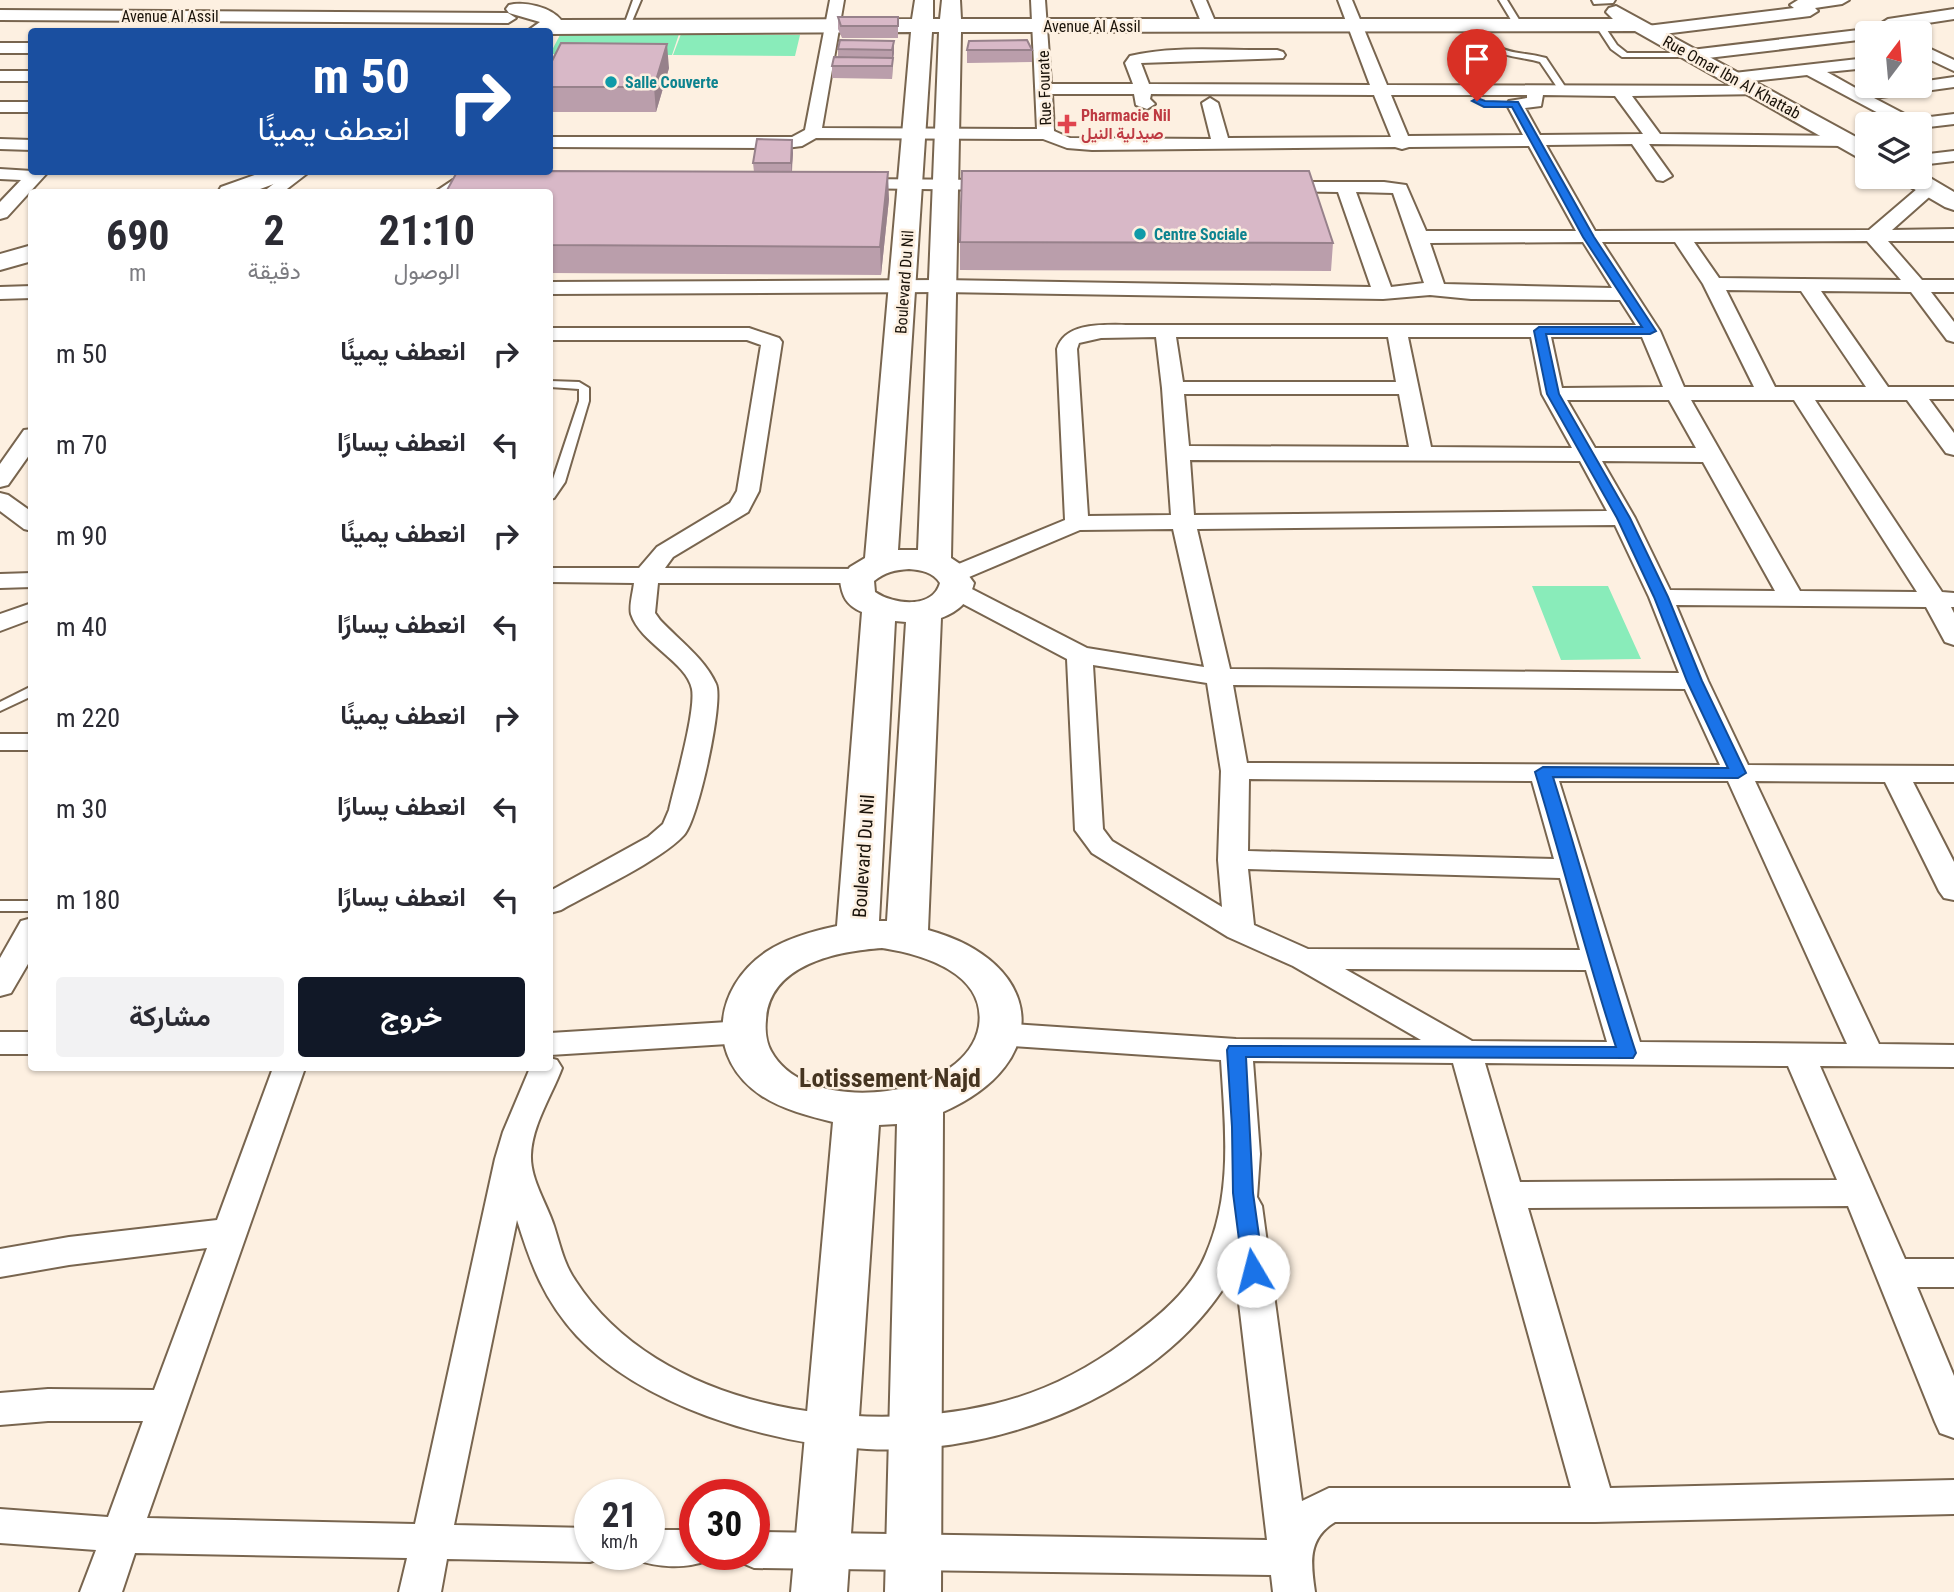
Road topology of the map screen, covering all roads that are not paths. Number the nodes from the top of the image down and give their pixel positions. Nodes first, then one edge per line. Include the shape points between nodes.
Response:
1 (70, 0) edge
2 (167, 0) edge
3 (265, 0) edge
4 (429, 0) edge
5 (637, 0) edge
6 (837, 0) edge
7 (1038, 0) edge
8 (1199, 0) edge
9 (1345, 0) edge
10 (1503, 0) edge
11 (1598, 0) edge
12 (1608, 0) edge
13 (1842, 0) edge
14 (1921, 6) dead end
15 (1810, 12) edge
16 (923, 13) edge
17 (951, 13) edge
18 (55, 15) junction
19 (511, 15) edge
20 (1947, 15) edge
21 (153, 16) junction
22 (250, 16) junction
23 (419, 17) junction
24 (3, 18) edge
25 (1908, 21) edge
26 (626, 26) junction
27 (832, 26) junction
28 (1040, 26) junction
29 (1145, 26) junction
30 (1202, 26) junction
31 (1356, 26) junction
32 (1477, 26) junction
33 (1519, 26) junction
34 (1600, 26) junction
35 (142, 28) edge
36 (242, 28) edge
37 (544, 28) edge
38 (1641, 28) junction
39 (553, 29) edge
40 (1854, 35) edge
41 (0, 48) edge
42 (28, 48) edge
43 (1954, 52) edge
44 (1932, 53) edge
45 (1277, 55) dead end
46 (1691, 55) junction
47 (1149, 56) junction
48 (1199, 56) junction
49 (1932, 57) edge
50 (1855, 64) edge
51 (1954, 66) edge
52 (1810, 70) junction
53 (0, 76) edge
54 (28, 76) edge
55 (1734, 78) junction
56 (1954, 82) edge
57 (1932, 85) edge
58 (1045, 89) junction
59 (1143, 90) junction
60 (1282, 90) junction
61 (1380, 91) junction
62 (1473, 91) junction
63 (1535, 91) junction
64 (1757, 91) junction
65 (1564, 92) junction
66 (1621, 92) junction
67 (1855, 93) edge
68 (1864, 98) edge
69 (1210, 103) junction
70 (1515, 104) junction
71 (0, 107) edge
72 (28, 107) edge
73 (1890, 112) edge
74 (1954, 119) edge
75 (1932, 122) edge
76 (813, 133) junction
77 (914, 133) junction
78 (948, 134) junction
79 (1046, 134) junction
80 (1855, 134) edge
81 (1841, 138) junction
82 (1646, 139) junction
83 (1534, 141) junction
84 (553, 142) edge
85 (0, 144) edge
86 (1402, 144) junction
87 (28, 145) edge
88 (1221, 145) junction
89 (1855, 146) edge
90 (1954, 156) edge
91 (1932, 159) edge
92 (28, 173) edge
93 (0, 174) edge
94 (36, 175) edge
95 (276, 175) edge
96 (296, 175) edge
97 (1663, 176) dead end
98 (509, 183) edge
99 (828, 184) edge
100 (911, 184) junction
101 (945, 184) junction
102 (1014, 185) edge
103 (1262, 187) edge
104 (1345, 187) junction
105 (238, 189) edge
106 (276, 189) edge
107 (449, 189) edge
108 (1914, 189) edge
109 (1932, 189) edge
110 (1954, 202) edge
111 (0, 213) edge
112 (1954, 235) edge
113 (1873, 236) junction
114 (1419, 237) junction
115 (1589, 237) junction
116 (1681, 237) junction
117 (28, 254) edge
118 (0, 261) edge
119 (1713, 284) junction
120 (1807, 285) junction
121 (941, 286) junction
122 (1917, 286) junction
123 (1954, 286) edge
124 (903, 287) junction
125 (553, 288) edge
126 (1430, 289) junction
127 (28, 293) edge
128 (1383, 293) junction
129 (1626, 294) junction
130 (3, 297) edge
131 (1165, 331) junction
132 (1397, 331) junction
133 (1539, 331) junction
134 (1650, 331) junction
135 (553, 334) edge
136 (1954, 336) edge
137 (553, 384) edge
138 (1173, 388) junction
139 (1407, 388) junction
140 (1913, 393) junction
141 (1954, 393) edge
142 (1553, 394) junction
143 (1768, 394) junction
144 (1801, 394) junction
145 (1882, 394) junction
146 (1677, 395) junction
147 (28, 441) edge
148 (1954, 448) edge
149 (1177, 453) junction
150 (1422, 454) junction
151 (1711, 455) junction
152 (1588, 456) junction
153 (0, 480) edge
154 (553, 491) edge
155 (0, 500) edge
156 (1623, 518) junction
157 (28, 521) edge
158 (1183, 521) junction
159 (1077, 523) junction
160 (871, 569) junction
161 (647, 573) junction
162 (553, 575) edge
163 (948, 576) junction
164 (28, 580) edge
165 (0, 581) edge
166 (1661, 597) junction
167 (1792, 599) junction
168 (1944, 600) edge
169 (879, 609) junction
170 (924, 611) junction
171 (28, 612) edge
172 (0, 622) edge
173 (1954, 637) edge
174 (1080, 655) junction
175 (1219, 677) junction
176 (1695, 681) junction
177 (28, 692) edge
178 (0, 706) edge
179 (0, 742) edge
180 (28, 742) edge
181 (1235, 771) junction
182 (1543, 772) junction
183 (1738, 773) junction
184 (1895, 774) junction
185 (1954, 774) edge
186 (1233, 860) junction
187 (1573, 869) junction
188 (1954, 891) edge
189 (553, 901) edge
190 (0, 906) edge
191 (28, 906) edge
192 (1239, 930) junction
193 (28, 935) edge
194 (858, 936) junction
195 (907, 937) junction
196 (1304, 959) junction
197 (1597, 960) junction
198 (0, 986) edge
199 (744, 1032) junction
200 (999, 1034) junction
201 (0, 1043) edge
202 (28, 1043) edge
203 (553, 1045) edge
204 (1236, 1050) junction
205 (1466, 1052) junction
206 (1627, 1053) junction
207 (1799, 1055) junction
208 (1868, 1055) junction
209 (1954, 1056) edge
210 (288, 1071) edge
211 (545, 1071) edge
212 (920, 1102) junction
213 (857, 1109) junction
214 (513, 1156) junction
215 (1243, 1193) junction
216 (1860, 1193) junction
217 (1508, 1195) junction
218 (229, 1232) junction
219 (0, 1263) edge
220 (1894, 1273) junction
221 (1954, 1273) edge
222 (169, 1406) junction
223 (0, 1409) edge
224 (1954, 1422) edge
225 (913, 1432) junction
226 (831, 1433) junction
227 (1954, 1497) edge
228 (1595, 1505) junction
229 (0, 1526) edge
230 (122, 1535) junction
231 (432, 1540) junction
232 (574, 1544) edge
233 (770, 1555) edge
234 (820, 1572) edge
235 (913, 1572) edge
236 (1292, 1575) edge
237 (101, 1592) edge
238 (420, 1592) edge
239 (1310, 1592) edge

1 - 18 street
2 - 21 street
3 - 22 street
4 - 23 street
5 - 26 lane
6 - 27 street
7 - 28 street, Rue Fourate
8 - 30 street
9 - 31 street
10 - 33 lane
11 - 12 street
11 - 38 street, Rue Omar Ibn Al Khattab
13 - 15 street
14 - 20 street
15 - 38 street
15 - 40 street
16 - 17 street, Avenue Al Assil
16 - 27 street, Avenue Al Assil
16 - 77 street, Boulevard Du Nil
17 - 28 street, Avenue Al Assil
17 - 78 street, Boulevard Du Nil
18 - 21 street, Avenue Al Assil
18 - 24 street, Avenue Al Assil
19 - 23 street, Avenue Al Assil
19 - 37 street, Avenue Al Assil via 540,13 551,20
20 - 25 street
21 - 22 street, Avenue Al Assil
21 - 35 street
22 - 23 street, Avenue Al Assil
22 - 36 street
26 - 27 street, Avenue Al Assil
26 - 39 street, Avenue Al Assil
27 - 76 street
28 - 29 street, Avenue Al Assil
28 - 58 street, Rue Fourate
29 - 30 street, Avenue Al Assil
29 - 47 street
30 - 31 street, Avenue Al Assil
30 - 48 street
31 - 32 street, Avenue Al Assil
31 - 61 street
32 - 33 street, Avenue Al Assil
32 - 65 lane via 1486,44 1496,51 1543,60
33 - 34 street, Avenue Al Assil
34 - 38 street, Avenue Al Assil
34 - 46 lane via 1625,55
38 - 46 street, Rue Omar Ibn Al Khattab
40 - 46 street
41 - 42 street
43 - 44 street
45 - 48 street
46 - 55 street, Rue Omar Ibn Al Khattab
47 - 48 street
47 - 59 street via 1133,63
49 - 51 street
50 - 52 street
52 - 55 street
52 - 67 street
53 - 54 street
55 - 64 street, Rue Omar Ibn Al Khattab
56 - 57 street
58 - 59 street
58 - 79 street, Rue Fourate
59 - 60 street
59 - 69 street via 1144,103
60 - 61 street
60 - 69 street via 1285,101 1280,104
61 - 62 street
61 - 86 street
62 - 63 street
62 - 70 street via 1484,104
63 - 65 street
63 - 70 street via 1535,102
64 - 66 street
64 - 81 street, Rue Omar Ibn Al Khattab
65 - 66 street
66 - 82 street
68 - 73 street
69 - 88 street
70 - 83 street
71 - 72 street
74 - 75 street
76 - 77 street
76 - 84 street via 786,143
77 - 78 street
77 - 100 street, Boulevard Du Nil
78 - 79 street
78 - 101 street, Boulevard Du Nil
79 - 88 street via 1067,143 1092,145
80 - 81 street
81 - 82 street
81 - 89 street, Rue Omar Ibn Al Khattab
82 - 83 street
82 - 97 street
83 - 86 street
83 - 115 street
85 - 87 street
86 - 88 street
90 - 91 street
92 - 93 street
94 - 111 street
95 - 105 street
96 - 106 street
98 - 107 street via 458,184
99 - 100 street
100 - 101 street
100 - 124 street, Boulevard Du Nil
101 - 102 street
101 - 121 street, Boulevard Du Nil
103 - 104 street
104 - 114 street via 1400,189
104 - 128 street
108 - 113 street
109 - 110 street
112 - 113 street
113 - 116 street
113 - 122 street
114 - 115 street
114 - 126 street via 1434,285
115 - 116 street
115 - 129 street
116 - 119 street
117 - 118 street
119 - 120 street
119 - 143 street
120 - 122 street
120 - 145 street
121 - 124 street
121 - 128 street
121 - 163 street, Boulevard Du Nil
122 - 123 street
122 - 136 street
124 - 125 street
124 - 160 street, Boulevard Du Nil
126 - 128 street
126 - 129 street
127 - 130 street
129 - 134 street
131 - 132 street
131 - 138 street
131 - 159 street via 1087,333 1070,340
132 - 133 street
132 - 139 street
133 - 134 street
133 - 142 street
134 - 146 street
135 - 161 street via 749,334 772,342 748,491 740,507 665,552
137 - 154 lane via 584,388 584,401
138 - 139 street
138 - 149 street
139 - 150 street
140 - 141 street
140 - 145 street
140 - 148 street
142 - 146 street
142 - 152 street
143 - 144 street
143 - 146 street
144 - 145 street
144 - 168 street
146 - 151 street
147 - 153 street
149 - 150 street
149 - 158 street
150 - 152 street
151 - 152 street
151 - 167 street
152 - 156 street
155 - 157 street
156 - 158 street
156 - 166 street
158 - 159 street
158 - 175 street
159 - 163 street
160 - 161 street
160 - 163 street via 909,559
160 - 169 street via 856,588 859,596
161 - 162 street
161 - 189 street via 643,613 705,688 683,810 675,828 657,843
163 - 170 street via 947,601
163 - 174 street
164 - 165 street
166 - 167 street
166 - 176 street
167 - 168 street
168 - 173 street
169 - 170 street
169 - 194 street, Boulevard Du Nil
170 - 195 street
171 - 172 street
174 - 175 street
174 - 192 street via 1088,830 1116,857
175 - 176 street
175 - 181 street
176 - 183 street
177 - 178 lane
179 - 180 street
181 - 182 street
181 - 186 street
182 - 183 street
182 - 187 street
183 - 184 street
183 - 208 street
184 - 185 street
184 - 188 street
186 - 187 street
186 - 192 street
187 - 197 street
190 - 191 lane
192 - 196 street
193 - 198 street
194 - 195 street
194 - 199 street via 808,948 780,962 752,993
195 - 200 street via 939,946 978,969 1001,1006
196 - 197 street
196 - 205 street
197 - 206 street
199 - 203 street
199 - 213 street via 751,1057 771,1080 818,1103
200 - 204 street
200 - 212 street via 990,1054 969,1077
201 - 202 street
204 - 205 street
204 - 215 street
205 - 206 street
205 - 217 street
206 - 207 street
207 - 208 street
207 - 216 street
208 - 209 street
210 - 218 street
211 - 214 street
212 - 213 street
212 - 225 street
213 - 226 street
214 - 226 street via 551,1272 577,1311 612,1348 707,1401 777,1423
214 - 231 street
215 - 225 street via 1214,1276 1184,1314 1129,1361 1083,1388 1022,1412
215 - 236 street
216 - 217 street
216 - 220 street
217 - 228 street
218 - 219 street
218 - 222 street
220 - 221 street
220 - 224 street
222 - 223 street
222 - 230 street
225 - 226 street
225 - 235 street
226 - 234 street
227 - 228 street
228 - 236 street via 1329,1505 1307,1518
229 - 230 street
230 - 231 street
230 - 237 street
231 - 232 street
231 - 238 street
233 - 234 street
234 - 235 street
235 - 236 street
236 - 239 street

